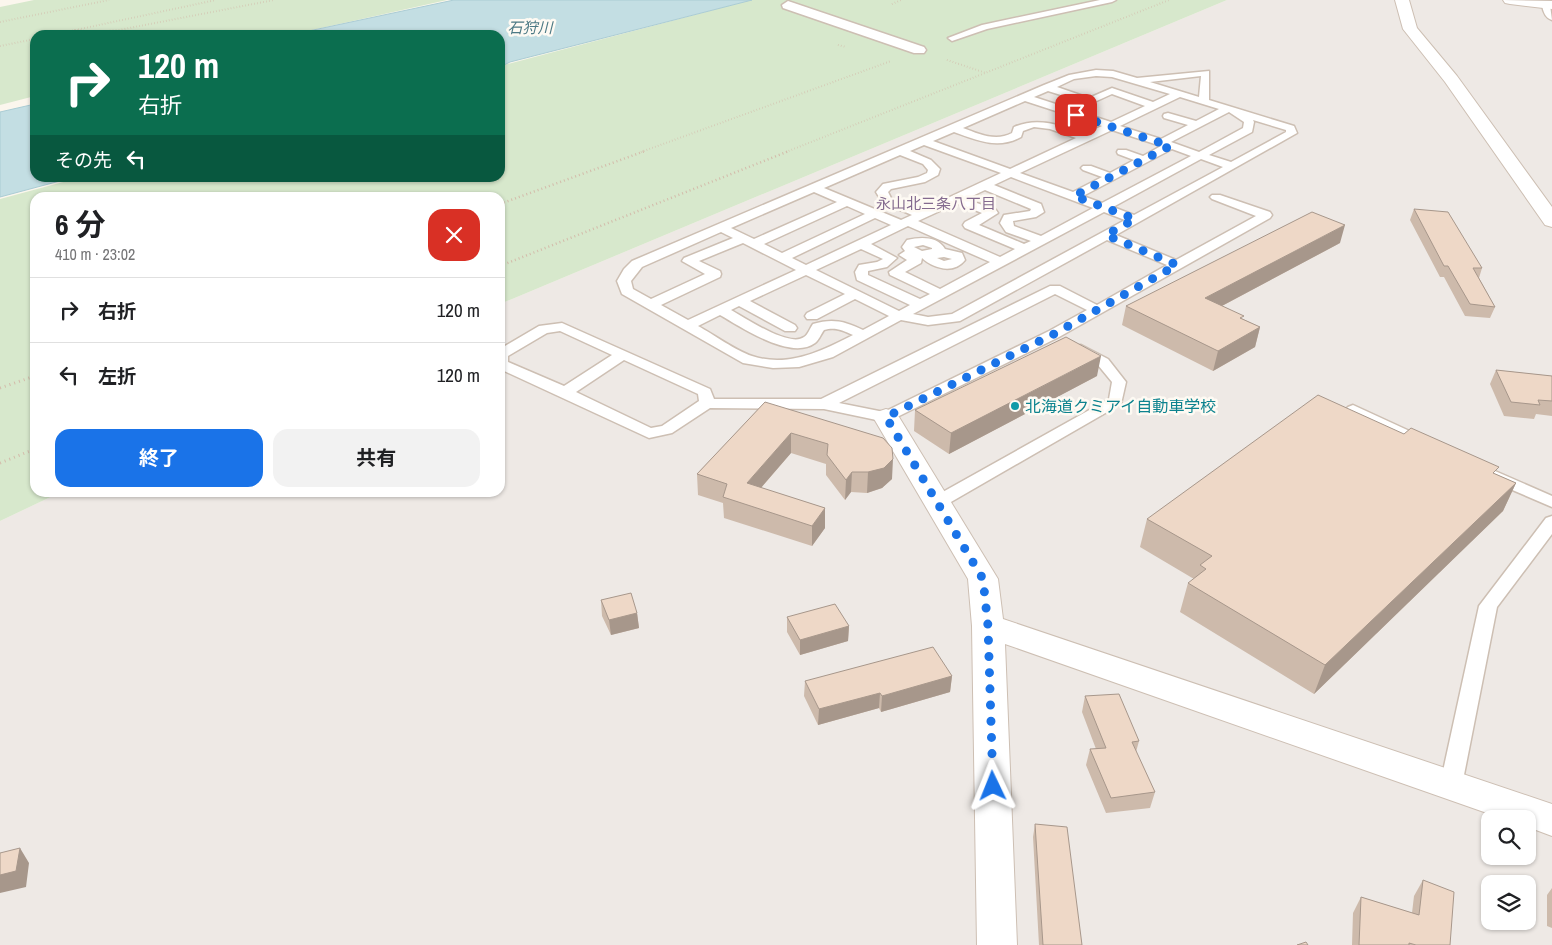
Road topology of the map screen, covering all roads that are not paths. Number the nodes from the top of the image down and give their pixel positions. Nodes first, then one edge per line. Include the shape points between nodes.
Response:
1 (1112, 0) edge
2 (1402, 0) edge
3 (1510, 0) edge
4 (788, 5) dead end
5 (1550, 9) edge
6 (952, 38) dead end
7 (919, 50) road end
8 (1134, 80) junction
9 (1151, 85) junction
10 (1048, 87) junction
11 (1185, 96) junction
12 (1024, 98) junction
13 (1204, 102) junction
14 (1154, 106) junction
15 (1230, 109) junction
16 (1168, 116) dead end
17 (1198, 125) junction
18 (1111, 126) junction
19 (954, 128) junction
20 (1085, 138) junction
21 (924, 141) junction
22 (1166, 145) junction
23 (901, 151) junction
24 (1122, 152) dead end
25 (1200, 156) junction
26 (1144, 160) junction
27 (1232, 166) junction
28 (1087, 168) dead end
29 (1012, 173) junction
30 (1112, 177) junction
31 (985, 186) junction
32 (816, 188) junction
33 (1074, 196) junction
34 (1216, 197) dead end
35 (957, 199) junction
36 (846, 202) junction
37 (1103, 207) junction
38 (875, 214) junction
39 (923, 215) junction
40 (1135, 219) junction
41 (1552, 221) edge
42 (905, 224) junction
43 (722, 228) junction
44 (887, 232) junction
45 (1106, 235) junction
46 (1041, 240) junction
47 (749, 241) junction
48 (866, 242) junction
49 (1025, 249) junction
50 (782, 258) junction
51 (1000, 262) junction
52 (1177, 265) junction
53 (806, 270) junction
54 (978, 274) junction
55 (855, 294) junction
56 (940, 294) junction
57 (740, 301) junction
58 (651, 304) junction
59 (920, 305) junction
60 (721, 310) junction
61 (785, 310) dead end
62 (1097, 310) junction
63 (812, 316) dead end
64 (899, 316) junction
65 (770, 317) junction
66 (928, 321) junction
67 (688, 325) junction
68 (790, 328) dead end
69 (1054, 334) junction
70 (864, 335) junction
71 (950, 342) junction
72 (505, 351) edge
73 (621, 356) junction
74 (505, 366) edge
75 (564, 392) junction
76 (707, 403) junction
77 (824, 404) junction
78 (1353, 410) edge
79 (886, 417) junction
80 (1434, 448) edge
81 (1480, 469) edge
82 (938, 502) junction
83 (1552, 502) edge
84 (1552, 522) edge
85 (988, 626) junction
86 (1451, 785) junction
87 (1552, 820) edge
88 (997, 945) edge

1 - 6 lane via 984,27
2 - 41 street via 1410,29 1451,78
3 - 5 street
4 - 7 street
8 - 9 lane
8 - 10 lane via 1113,74 1081,74
8 - 13 lane via 1206,73
9 - 11 lane
9 - 11 lane via 1190,80
10 - 12 lane
10 - 14 lane via 1090,101 1112,91
11 - 13 lane
11 - 14 lane
12 - 18 lane
12 - 19 lane
13 - 15 lane
14 - 18 lane
15 - 17 lane
15 - 25 lane via 1245,117 1248,130
15 - 27 lane via 1278,123 1290,128 1292,133
16 - 17 lane
17 - 22 lane
18 - 20 lane
18 - 22 lane
19 - 20 lane via 989,141 1002,141 1017,135 1018,129 1038,124
19 - 21 lane
20 - 29 lane
21 - 23 lane
21 - 29 lane
22 - 25 lane
22 - 26 lane
23 - 32 lane
23 - 39 lane via 928,162 934,169 932,175 887,186 882,192 886,200
24 - 26 lane
25 - 27 lane
25 - 37 lane
26 - 30 lane
27 - 40 lane
28 - 30 lane
29 - 31 lane
29 - 33 lane
30 - 33 lane
31 - 35 lane
31 - 46 lane via 1037,207 1038,212 1008,218 1006,223 1010,229
32 - 36 lane
32 - 43 lane
33 - 37 lane
34 - 52 lane via 1266,215
35 - 39 lane
35 - 49 lane via 992,213 969,225
36 - 38 lane
36 - 47 lane
37 - 40 lane
37 - 46 lane
38 - 42 lane
38 - 50 lane
39 - 42 lane
40 - 45 lane
42 - 44 lane
42 - 51 lane
43 - 47 lane
43 - 58 lane via 637,264 629,272 624,281 627,291
44 - 48 lane
44 - 54 lane via 911,243 908,247 915,254 934,253 930,258 934,262 956,263
45 - 52 lane
45 - 66 lane via 955,318
46 - 49 lane
47 - 50 lane
47 - 58 lane via 688,261 715,274
48 - 53 lane
48 - 56 lane via 917,260 895,272
48 - 59 lane via 891,258 882,265 864,268 862,277
49 - 51 lane
50 - 53 lane
51 - 54 lane
52 - 62 lane
53 - 55 lane
53 - 57 lane
54 - 56 lane
55 - 63 lane via 823,305
55 - 64 lane
56 - 59 lane
57 - 60 lane
57 - 65 lane
58 - 67 lane
59 - 64 lane
60 - 67 lane
60 - 70 lane via 783,343 810,341 818,327 828,323 841,323
61 - 65 lane
62 - 69 lane
62 - 71 lane via 1055,289
64 - 66 lane
64 - 70 lane
65 - 68 lane
66 - 71 lane
67 - 70 lane via 748,360 773,364 800,362 828,354
69 - 79 lane
69 - 82 lane via 1103,362 1119,382 1116,401
71 - 77 lane
72 - 73 lane via 544,329 562,328
73 - 75 lane
73 - 76 lane via 705,392
74 - 75 lane
75 - 76 lane via 649,432 667,430
76 - 77 lane
77 - 79 lane
78 - 80 lane
79 - 82 street
81 - 83 lane
82 - 85 street via 983,579
84 - 86 lane via 1488,606
85 - 86 street
85 - 88 street
86 - 87 street

